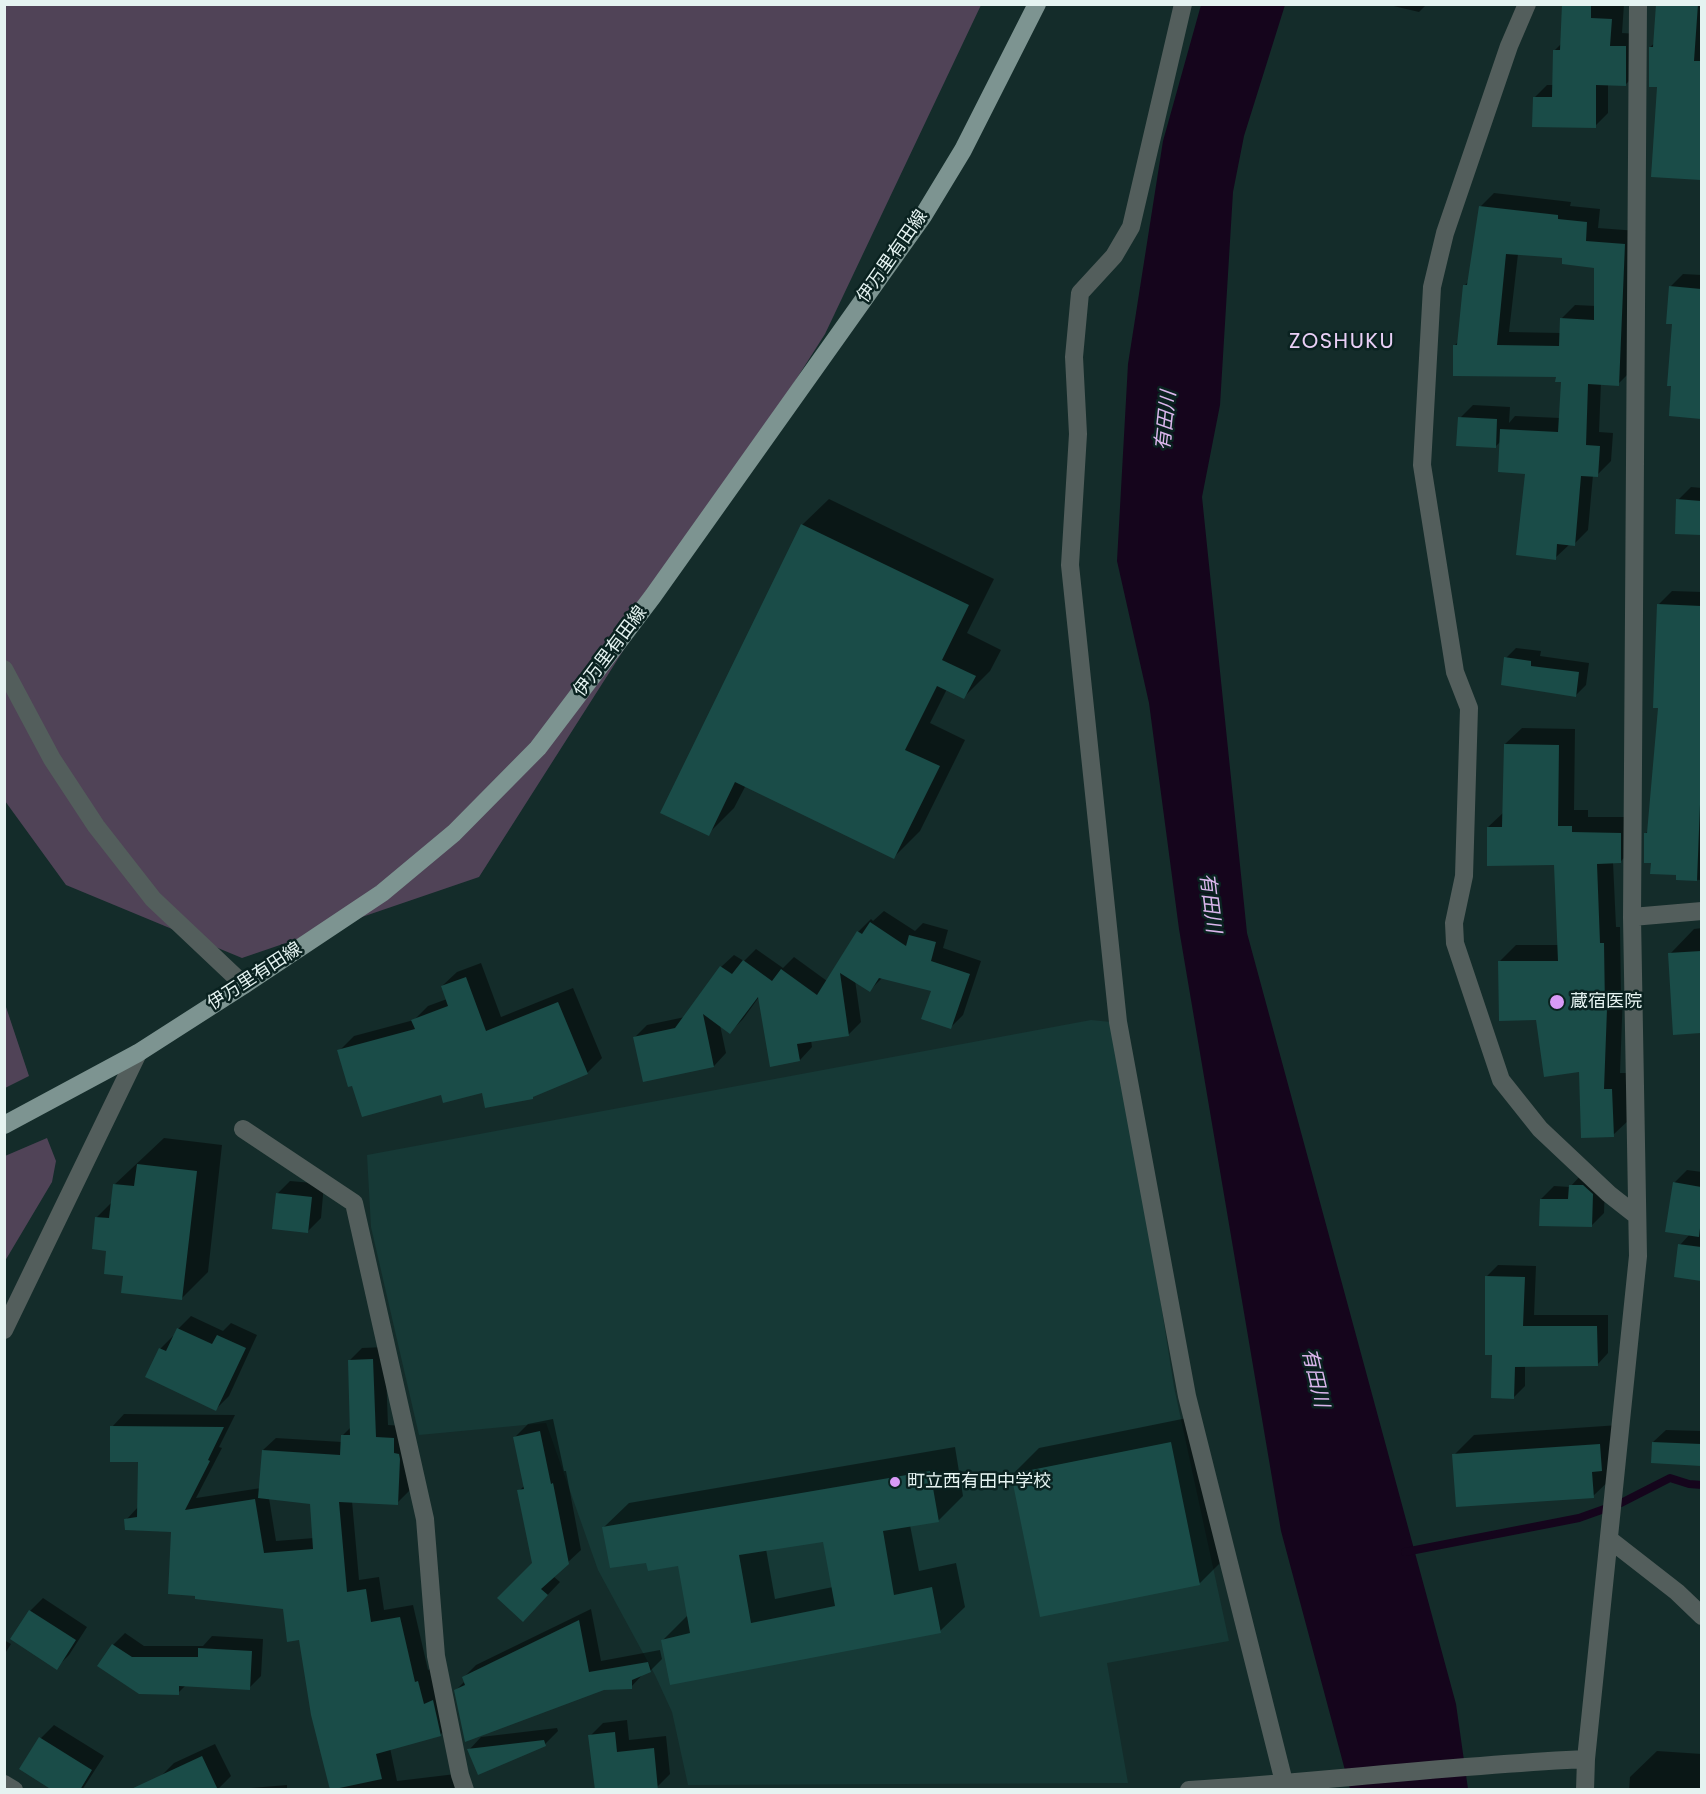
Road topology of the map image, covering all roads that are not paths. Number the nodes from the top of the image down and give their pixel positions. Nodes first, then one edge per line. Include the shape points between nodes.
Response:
1 (1037, 4) edge
2 (1183, 4) edge
3 (1527, 4) edge
4 (1638, 4) edge
5 (4, 669) edge
6 (1701, 911) edge
7 (1632, 916) junction
8 (244, 985) junction
9 (138, 1053) junction
10 (4, 1125) edge
11 (243, 1129) dead end
12 (1637, 1216) junction
13 (4, 1330) edge
14 (1609, 1539) junction
15 (1701, 1616) edge
16 (1586, 1759) junction
17 (4, 1784) edge
18 (1285, 1787) edge
19 (14, 1790) edge
20 (465, 1790) edge
21 (1189, 1790) edge
22 (1586, 1790) edge

1 - 8 main road, 伊万里有田線 via 963,150 922,216 652,597 538,748 454,833 382,893
2 - 18 street via 1131,227 1114,256 1080,293 1074,357 1078,434 1070,565 1118,1022 1186,1396
3 - 12 street via 1445,232 1432,287 1422,465 1455,672 1469,708 1464,876 1454,933 1501,1080 1540,1128
4 - 7 street
5 - 8 street via 52,759 96,826 153,899
6 - 7 street
7 - 12 street
8 - 9 main road, 伊万里有田線
9 - 10 main road, 伊万里有田線
9 - 13 street
11 - 20 street via 354,1203 425,1519 436,1656
12 - 14 street via 1638,1256
14 - 15 street via 1677,1592
14 - 16 street
16 - 18 street via 1527,1761
16 - 22 street
17 - 19 street
18 - 21 street

